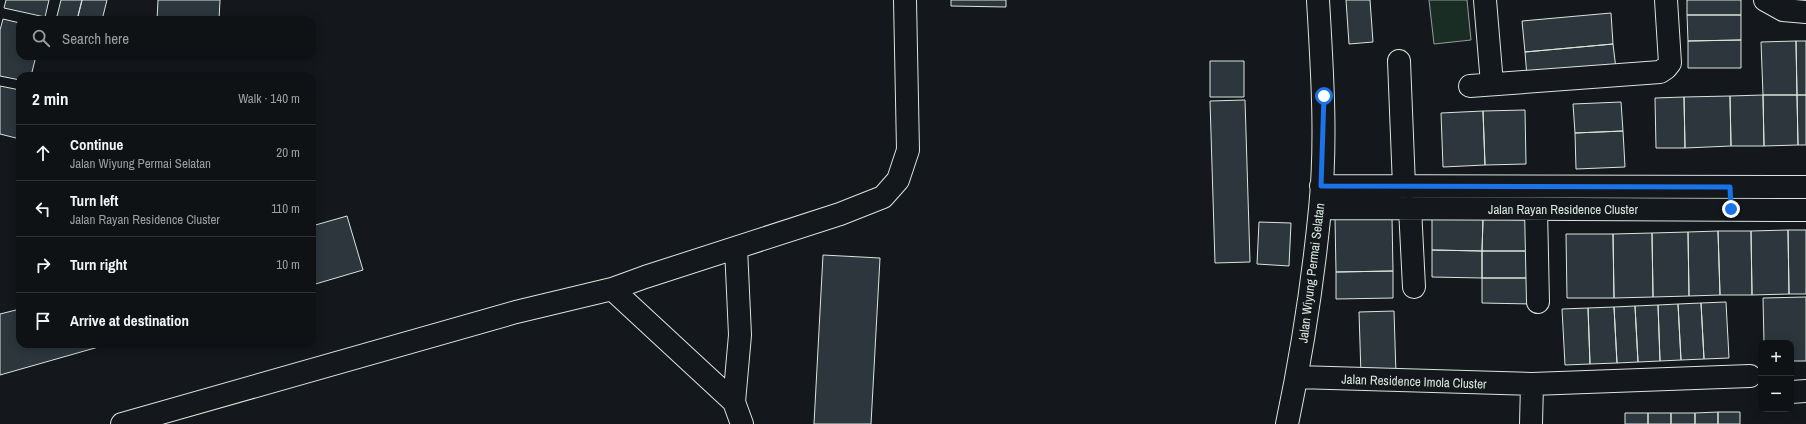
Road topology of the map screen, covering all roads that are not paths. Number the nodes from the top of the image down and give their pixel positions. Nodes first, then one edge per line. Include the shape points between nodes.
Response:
1 (905, 0) edge
2 (1318, 0) edge
3 (1485, 0) edge
4 (1666, 0) edge
5 (1765, 0) edge
6 (1806, 12) edge
7 (1399, 61) dead end
8 (1492, 84) junction
9 (1470, 86) dead end
10 (1321, 186) junction
11 (1355, 186) junction
12 (1404, 186) junction
13 (1730, 187) junction
14 (1806, 187) edge
15 (1338, 208) junction
16 (1410, 208) junction
17 (1536, 209) junction
18 (1731, 209) junction
19 (1806, 210) edge
20 (736, 248) junction
21 (1414, 288) dead end
22 (612, 289) junction
23 (1538, 302) dead end
24 (1750, 376) dead end
25 (1297, 378) junction
26 (1532, 384) junction
27 (1806, 391) edge
28 (1794, 392) edge
29 (734, 402) junction
30 (122, 424) edge
31 (742, 424) edge
32 (1287, 424) edge
33 (1531, 424) edge

1 - 20 street via 908,150 898,180 883,197
2 - 10 street, Jalan Wiyung Permai Selatan via 1324,96
3 - 8 street
4 - 8 street via 1670,63 1660,72
5 - 6 street via 1783,10
7 - 12 street
8 - 9 street
10 - 11 street, Jalan Rayan Residence Cluster
10 - 15 street, Jalan Wiyung Permai Selatan
11 - 12 street, Jalan Rayan Residence Cluster
11 - 15 street
12 - 13 street, Jalan Rayan Residence Cluster
13 - 14 street, Jalan Rayan Residence Cluster
13 - 18 street
15 - 16 street, Jalan Rayan Residence Cluster
15 - 25 street, Jalan Wiyung Permai Selatan
16 - 17 street, Jalan Rayan Residence Cluster
16 - 21 street
17 - 18 street, Jalan Rayan Residence Cluster
17 - 23 street
18 - 19 street, Jalan Rayan Residence Cluster
20 - 22 street
20 - 29 street via 740,335
22 - 29 street
22 - 30 street via 516,312
24 - 26 street, Jalan Residence Imola Cluster
25 - 26 street, Jalan Residence Imola Cluster
25 - 32 street, Jalan Wiyung Permai Selatan
26 - 33 street
27 - 28 street
29 - 31 street

